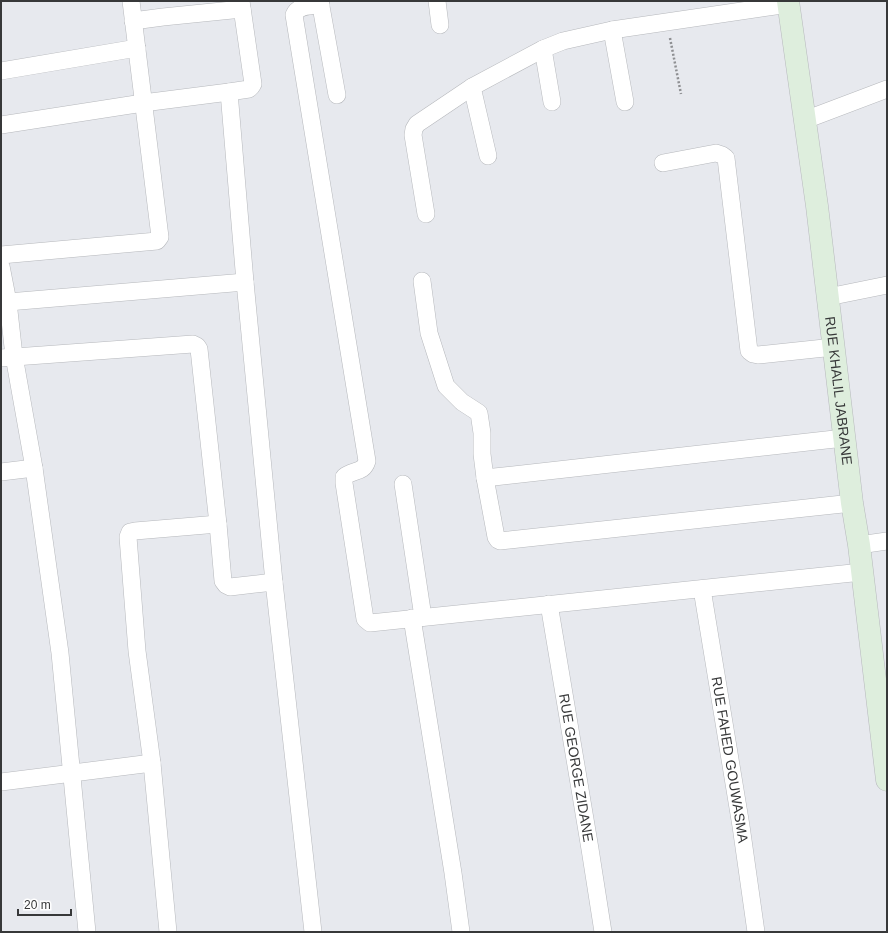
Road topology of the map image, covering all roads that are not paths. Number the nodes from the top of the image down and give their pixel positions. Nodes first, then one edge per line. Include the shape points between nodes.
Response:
1 (131, 1) edge
2 (437, 1) edge
3 (320, 3) edge
4 (789, 3) edge
5 (242, 5) edge
6 (134, 21) junction
7 (440, 25) dead end
8 (612, 30) junction
9 (137, 48) junction
10 (543, 49) junction
11 (1, 72) edge
12 (472, 87) junction
13 (887, 89) edge
14 (229, 92) junction
15 (337, 95) dead end
16 (552, 102) dead end
17 (626, 102) dead end
18 (143, 103) junction
19 (805, 120) junction
20 (1, 125) edge
21 (488, 156) dead end
22 (663, 163) dead end
23 (426, 214) dead end
24 (1, 255) edge
25 (1, 266) edge
26 (422, 281) dead end
27 (245, 282) junction
28 (887, 285) edge
29 (828, 297) junction
30 (8, 302) junction
31 (834, 347) junction
32 (8, 357) edge
33 (844, 438) junction
34 (34, 468) junction
35 (1, 472) edge
36 (485, 478) junction
37 (403, 484) dead end
38 (852, 503) junction
39 (218, 524) junction
40 (887, 541) edge
41 (859, 545) junction
42 (862, 572) junction
43 (274, 582) junction
44 (702, 589) junction
45 (549, 604) junction
46 (417, 618) junction
47 (152, 763) junction
48 (72, 774) junction
49 (887, 780) edge
50 (1, 782) edge
51 (87, 932) edge
52 (168, 932) edge
53 (313, 932) edge
54 (461, 932) edge
55 (603, 932) edge
56 (756, 932) edge

1 - 6 street
2 - 7 street
3 - 15 street
3 - 46 street via 299,8 294,15 367,461 362,469 344,477 364,619 370,623
4 - 8 street
4 - 19 street, RUE KHALIL JABRANE
5 - 6 street
5 - 14 street via 253,84 249,89
6 - 9 street
8 - 10 street via 563,41
8 - 17 street
9 - 11 street
9 - 18 street
10 - 12 street
10 - 16 street
12 - 21 street
12 - 23 street via 417,124 414,129
13 - 19 street
14 - 18 street
14 - 27 street
18 - 20 street
18 - 24 street via 159,239
19 - 29 street, RUE KHALIL JABRANE
22 - 31 street via 716,153 726,158 749,351 758,355
25 - 30 street
26 - 36 street via 429,333 446,386 462,402 479,412
27 - 30 street
27 - 43 street
28 - 29 street
29 - 31 street, RUE KHALIL JABRANE
30 - 32 street
31 - 33 street, RUE KHALIL JABRANE
32 - 34 street
32 - 39 street via 193,344 197,346
33 - 36 street
33 - 38 street, RUE KHALIL JABRANE
34 - 35 street
34 - 48 street via 60,653
36 - 38 street via 496,538 500,541
37 - 46 street
38 - 41 street, RUE KHALIL JABRANE
39 - 43 street via 223,581 226,585 230,587
39 - 47 street via 135,531 130,532 128,538 137,651
40 - 41 street
41 - 42 street, RUE KHALIL JABRANE
42 - 44 street
42 - 49 street, RUE KHALIL JABRANE
43 - 53 street
44 - 45 street
44 - 56 street, RUE FAHED GOUWASMA
45 - 46 street
45 - 55 street, RUE GEORGE ZIDANE
46 - 54 street
47 - 48 street
47 - 52 street
48 - 50 street
48 - 51 street

